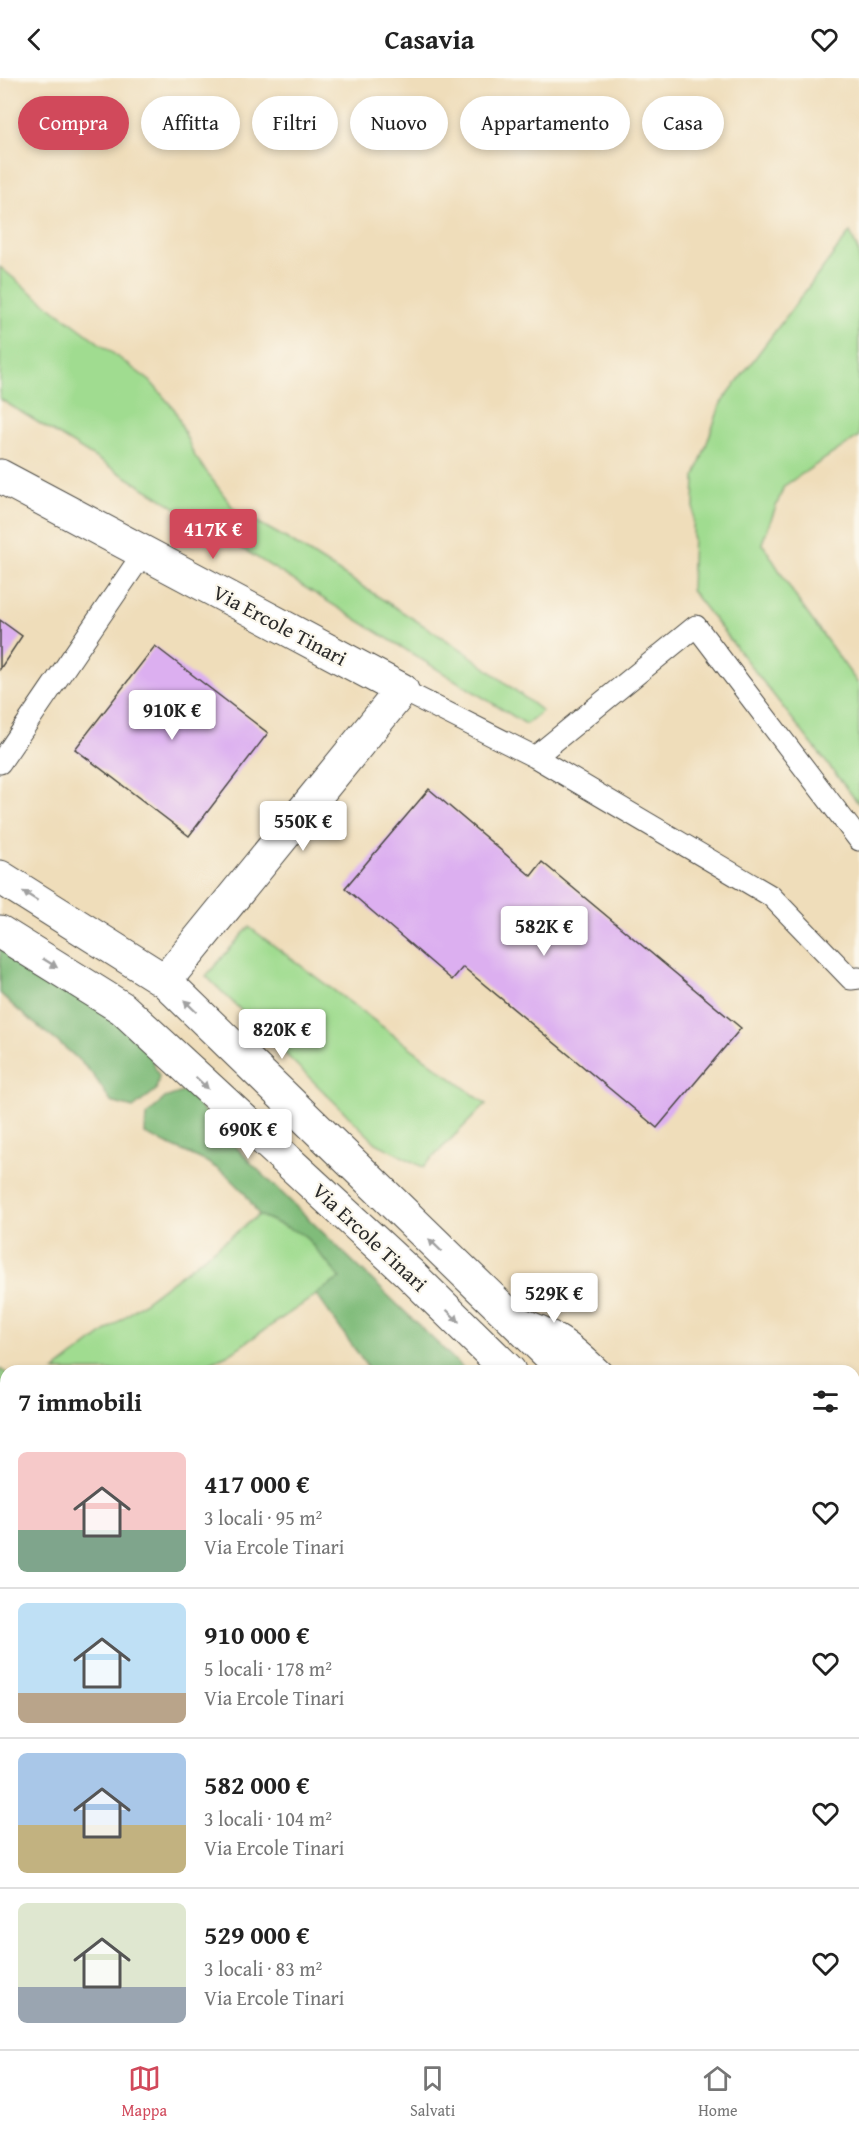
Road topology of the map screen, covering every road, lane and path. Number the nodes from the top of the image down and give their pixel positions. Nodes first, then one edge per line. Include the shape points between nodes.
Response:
1 (0, 476) edge
2 (144, 552) junction
3 (402, 690) junction
4 (535, 757) junction
5 (0, 763) edge
6 (859, 840) edge
7 (0, 877) edge
8 (0, 932) edge
9 (859, 978) edge
10 (165, 981) junction
11 (507, 1314) junction
12 (503, 1365) edge
13 (560, 1365) edge
14 (595, 1365) edge

1 - 2 street, Via Ercole Tinari
2 - 3 street, Via Ercole Tinari
2 - 5 lane
3 - 4 lane, Via Ercole Tinari
3 - 10 street
4 - 6 lane via 696,626
4 - 9 lane, Via Ercole Tinari via 771,896 851,979
10 -> 7 street, Via Ercole Tinari
8 -> 12 street, Via Ercole Tinari via 122,1008
11 -> 10 street, Via Ercole Tinari
11 - 13 street, Via Ercole Tinari
11 - 14 lane via 540,1325 572,1343

